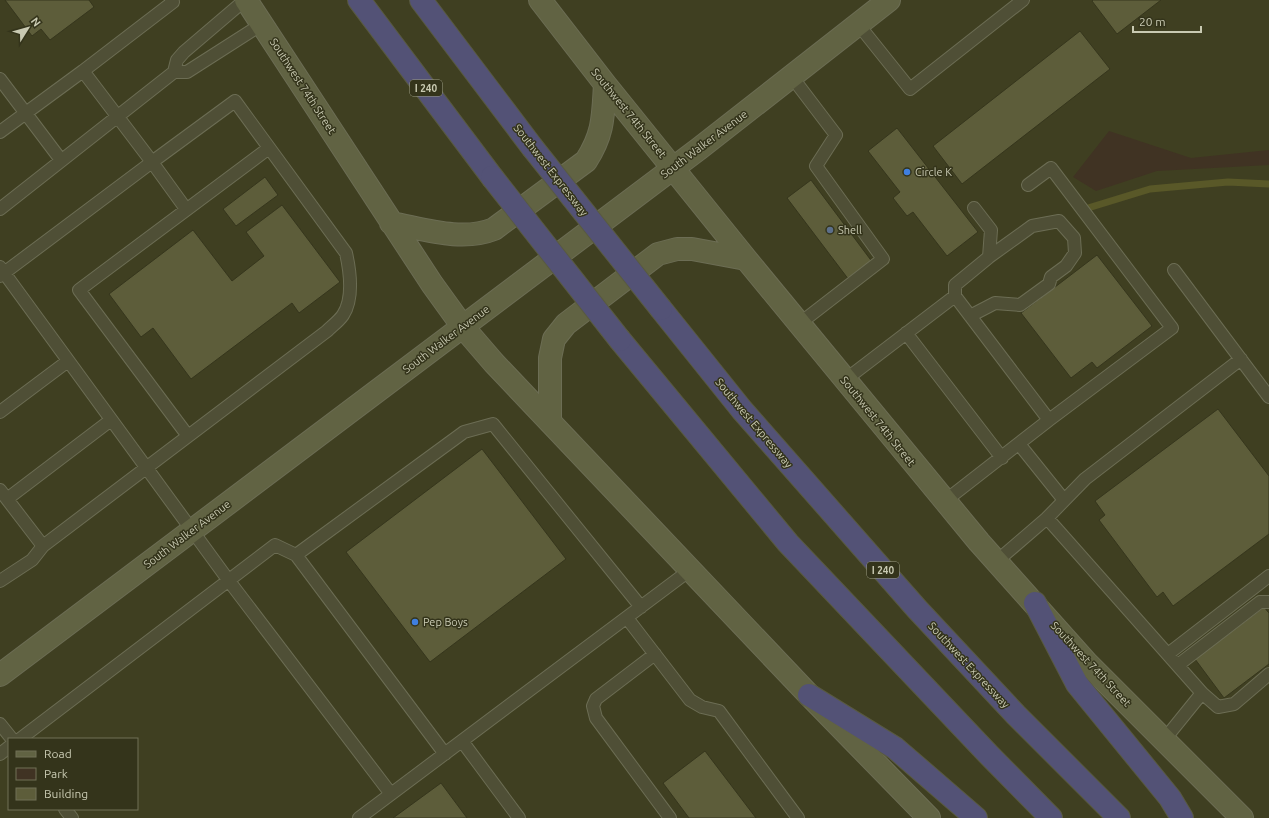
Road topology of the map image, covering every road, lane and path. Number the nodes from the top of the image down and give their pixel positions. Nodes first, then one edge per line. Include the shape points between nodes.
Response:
1 (171, 0) edge
2 (246, 0) edge
3 (359, 0) edge
4 (421, 0) edge
5 (540, 0) edge
6 (888, 0) edge
7 (1022, 0) edge
8 (262, 24) junction
9 (858, 24) junction
10 (82, 71) junction
11 (174, 72) junction
12 (792, 77) junction
13 (0, 79) edge
14 (605, 84) junction
15 (26, 113) junction
16 (118, 117) junction
17 (0, 132) edge
18 (269, 148) junction
19 (61, 160) junction
20 (152, 162) junction
21 (673, 168) junction
22 (1028, 185) dead end
23 (0, 208) edge
24 (974, 208) dead end
25 (186, 209) junction
26 (391, 223) junction
27 (989, 257) junction
28 (746, 259) junction
29 (1174, 270) dead end
30 (2, 272) edge
31 (955, 296) junction
32 (970, 316) junction
33 (799, 324) junction
34 (463, 327) junction
35 (906, 333) junction
36 (1241, 359) junction
37 (68, 362) junction
38 (845, 380) junction
39 (1269, 397) edge
40 (0, 412) edge
41 (111, 420) junction
42 (1049, 420) junction
43 (550, 421) junction
44 (188, 436) junction
45 (1019, 444) junction
46 (1002, 458) junction
47 (146, 467) junction
48 (3, 494) edge
49 (1064, 500) junction
50 (945, 501) junction
51 (1047, 518) junction
52 (192, 530) junction
53 (43, 546) junction
54 (296, 555) junction
55 (997, 561) junction
56 (690, 570) junction
57 (1269, 576) edge
58 (0, 581) edge
59 (229, 581) junction
60 (1034, 602) junction
61 (1269, 602) edge
62 (641, 607) junction
63 (627, 618) junction
64 (655, 654) junction
65 (1168, 654) junction
66 (1178, 665) junction
67 (1269, 674) edge
68 (0, 675) edge
69 (1202, 693) junction
70 (808, 695) junction
71 (0, 724) edge
72 (11, 738) edge
73 (21, 738) edge
74 (1164, 740) junction
75 (462, 741) junction
76 (8, 748) edge
77 (0, 754) edge
78 (445, 754) junction
79 (391, 794) junction
80 (66, 810) edge
81 (72, 818) edge
82 (359, 818) edge
83 (519, 818) edge
84 (670, 818) edge
85 (798, 818) edge
86 (929, 818) edge
87 (976, 818) edge
88 (1051, 818) edge
89 (1119, 818) edge
90 (1182, 818) edge
91 (1242, 818) edge

1 - 10 lane via 172,2
2 - 8 main road, Southwest 74th Street
2 - 11 lane via 184,52 177,60
3 - 88 highway, I 240, bridge via 492,177 620,340 788,543
4 - 89 highway, Southwest Expressway / I 240, bridge via 532,147 742,410 918,609 1016,715
5 - 14 main road, Southwest 74th Street
6 - 9 main road, South Walker Avenue
7 - 9 lane via 910,89
8 - 11 lane via 187,72
8 - 26 main road, Southwest 74th Street
9 - 12 main road, South Walker Avenue
10 - 15 lane
10 - 16 lane
11 - 16 lane
12 - 21 main road, South Walker Avenue
12 - 33 lane via 836,135 816,166 883,259
13 - 15 lane
14 - 21 main road, Southwest 74th Street
14 - 26 main road via 603,125 594,149 586,161 494,229 483,233 464,234
15 - 17 lane
15 - 19 lane
16 - 19 lane
16 - 20 lane
18 - 20 lane via 235,101
18 - 25 lane
18 - 44 lane via 346,253 351,274 350,295 344,315 327,331
19 - 23 lane
20 - 25 lane
20 - 30 lane
21 - 28 main road, Southwest 74th Street
21 - 34 main road, South Walker Avenue
22 - 42 lane via 1051,168 1172,328
24 - 27 lane via 991,230
25 - 44 lane via 78,290
26 - 34 main road, Southwest 74th Street
27 - 31 lane via 955,285
27 - 32 lane via 1032,226 1059,221 1074,238 1075,253 1066,266 1051,277 1049,284 1020,305 995,303
28 - 33 main road, Southwest 74th Street
28 - 43 main road via 677,249 658,254 566,324 554,339 550,358
29 - 36 lane
30 - 37 lane
31 - 32 lane
31 - 35 lane
32 - 42 lane
33 - 38 main road, Southwest 74th Street
34 - 43 main road, Southwest 74th Street
34 - 52 main road, South Walker Avenue
35 - 38 lane
35 - 46 lane
36 - 39 lane
36 - 49 lane via 1085,479
37 - 40 lane
37 - 41 lane
38 - 50 main road, Southwest 74th Street
41 - 47 lane
41 - 48 lane
42 - 45 lane
43 - 56 main road, Southwest 74th Street
44 - 47 lane
45 - 46 lane
45 - 49 lane
46 - 50 lane
47 - 52 lane
47 - 53 lane
48 - 53 lane
49 - 51 lane
50 - 55 main road, Southwest 74th Street
51 - 55 lane
51 - 65 lane
52 - 59 lane
52 - 68 main road, South Walker Avenue
53 - 58 lane via 32,560
54 - 59 lane via 275,545
54 - 62 lane via 464,432 493,424
54 - 78 lane
55 - 60 main road, Southwest 74th Street
56 - 62 lane
56 - 70 main road, Southwest 74th Street
57 - 65 lane
59 - 73 lane
59 - 79 lane
60 - 74 main road, Southwest 74th Street via 1087,663
60 - 90 highway via 1077,684 1170,798
61 - 66 lane via 1260,602
62 - 63 lane
63 - 64 lane
63 - 75 lane
64 - 84 lane via 596,699 593,706 596,718
64 - 85 lane via 690,700 702,707 719,711
65 - 66 lane
66 - 69 lane
67 - 69 lane via 1234,704 1218,707
69 - 74 lane
70 - 86 main road, Southwest 74th Street
70 - 87 highway via 895,748
71 - 72 lane
74 - 91 main road, Southwest 74th Street
75 - 78 lane
75 - 83 lane
76 - 77 lane
78 - 79 lane
79 - 82 lane
80 - 81 lane

